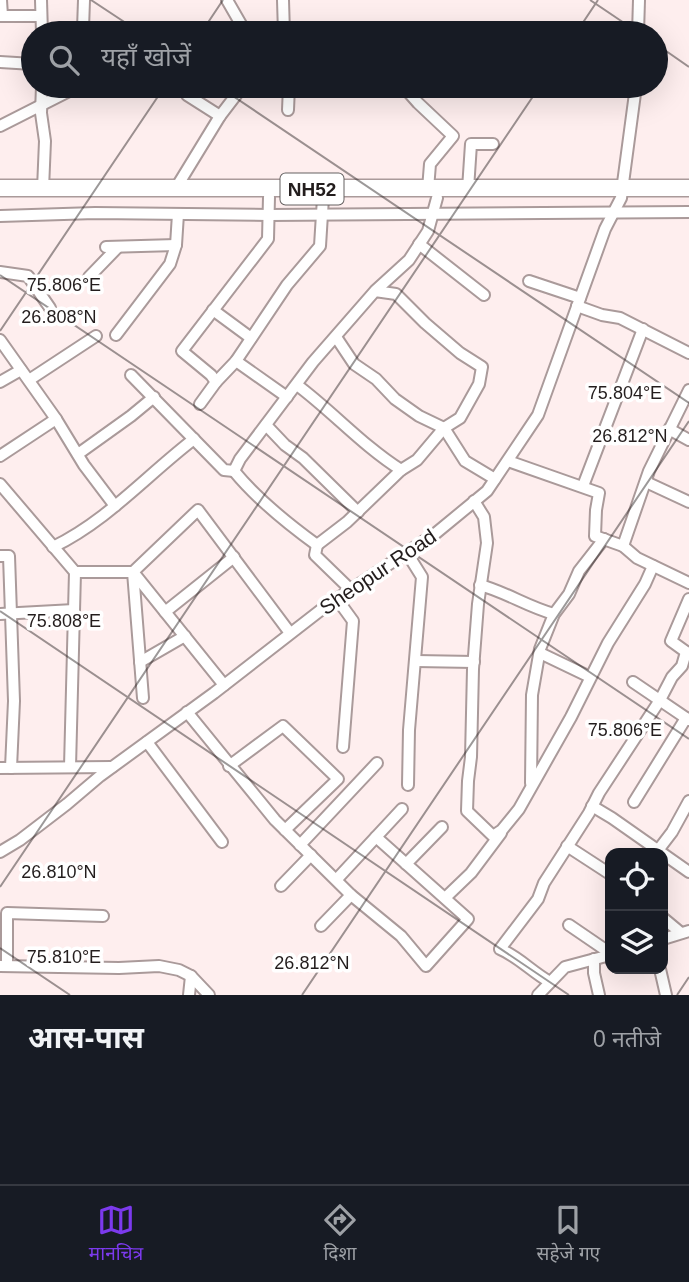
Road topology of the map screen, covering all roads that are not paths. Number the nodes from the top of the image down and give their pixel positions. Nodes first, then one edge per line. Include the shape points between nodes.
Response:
1 (1, 0) edge
2 (41, 0) edge
3 (84, 0) edge
4 (227, 0) edge
5 (283, 0) edge
6 (639, 0) edge
7 (1, 16) edge
8 (41, 16) junction
9 (41, 21) edge
10 (83, 21) edge
11 (239, 21) edge
12 (284, 21) edge
13 (638, 21) edge
14 (0, 62) edge
15 (21, 63) edge
16 (42, 98) edge
17 (54, 98) edge
18 (192, 98) edge
19 (234, 98) edge
20 (288, 98) edge
21 (414, 98) edge
22 (634, 98) edge
23 (42, 104) junction
24 (288, 110) dead end
25 (220, 116) junction
26 (0, 126) edge
27 (493, 144) dead end
28 (0, 188) edge
29 (176, 188) junction
30 (689, 188) edge
31 (43, 189) junction
32 (468, 189) junction
33 (269, 197) junction
34 (0, 199) edge
35 (689, 199) edge
36 (432, 200) junction
37 (619, 200) junction
38 (323, 206) junction
39 (689, 212) edge
40 (178, 214) junction
41 (268, 215) junction
42 (0, 216) edge
43 (419, 244) junction
44 (176, 245) junction
45 (106, 247) dead end
46 (118, 247) junction
47 (0, 272) edge
48 (89, 277) dead end
49 (529, 281) dead end
50 (375, 291) junction
51 (484, 295) dead end
52 (579, 302) junction
53 (50, 307) dead end
54 (213, 310) junction
55 (643, 329) junction
56 (116, 335) dead end
57 (96, 336) dead end
58 (336, 337) junction
59 (251, 338) junction
60 (0, 340) edge
61 (689, 353) edge
62 (236, 361) junction
63 (22, 370) junction
64 (131, 375) dead end
65 (29, 380) junction
66 (0, 382) edge
67 (216, 382) junction
68 (297, 385) junction
69 (689, 390) edge
70 (153, 397) junction
71 (287, 397) junction
72 (200, 404) dead end
73 (56, 419) junction
74 (266, 425) junction
75 (444, 428) junction
76 (669, 429) junction
77 (194, 439) junction
78 (689, 440) edge
79 (78, 454) junction
80 (0, 456) edge
81 (508, 461) junction
82 (401, 470) junction
83 (234, 471) junction
84 (495, 479) junction
85 (646, 482) junction
86 (0, 484) edge
87 (583, 486) junction
88 (474, 501) junction
89 (689, 502) edge
90 (115, 506) junction
91 (358, 512) junction
92 (604, 540) junction
93 (317, 545) junction
94 (623, 546) junction
95 (53, 547) junction
96 (407, 553) junction
97 (0, 556) edge
98 (233, 557) junction
99 (653, 566) junction
100 (75, 572) junction
101 (133, 572) junction
102 (689, 583) edge
103 (480, 585) junction
104 (351, 590) junction
105 (337, 599) junction
106 (689, 599) edge
107 (74, 610) junction
108 (166, 612) junction
109 (554, 614) junction
110 (6, 615) edge
111 (290, 633) junction
112 (185, 636) junction
113 (540, 653) junction
114 (688, 653) edge
115 (416, 660) junction
116 (0, 662) edge
117 (13, 662) junction
118 (140, 662) junction
119 (474, 662) junction
120 (590, 677) junction
121 (633, 682) dead end
122 (224, 685) junction
123 (143, 698) dead end
124 (660, 700) junction
125 (0, 701) edge
126 (14, 701) junction
127 (187, 712) junction
128 (688, 719) edge
129 (147, 742) junction
130 (344, 747) dead end
131 (377, 763) dead end
132 (229, 766) junction
133 (70, 767) junction
134 (112, 767) junction
135 (5, 768) edge
136 (408, 785) dead end
137 (531, 788) junction
138 (689, 801) edge
139 (634, 803) dead end
140 (592, 806) junction
141 (402, 809) dead end
142 (442, 827) dead end
143 (285, 830) junction
144 (502, 831) junction
145 (376, 836) junction
146 (222, 842) dead end
147 (300, 845) junction
148 (568, 846) junction
149 (657, 848) edge
150 (660, 848) edge
151 (0, 852) edge
152 (311, 855) junction
153 (668, 856) edge
154 (406, 864) junction
155 (605, 871) edge
156 (689, 872) edge
157 (337, 879) junction
158 (281, 886) dead end
159 (351, 895) junction
160 (446, 897) junction
161 (103, 916) dead end
162 (668, 921) edge
163 (569, 925) dead end
164 (321, 926) dead end
165 (685, 932) edge
166 (668, 937) edge
167 (605, 950) edge
168 (605, 956) edge
169 (594, 959) junction
170 (4, 966) edge
171 (661, 974) edge
172 (191, 976) junction
173 (550, 982) junction
174 (189, 995) edge
175 (209, 995) edge
176 (538, 995) edge
177 (599, 995) edge
178 (666, 995) edge

1 - 7 street
2 - 8 street
3 - 10 street
4 - 11 street
5 - 12 street
6 - 13 street
7 - 8 street
8 - 9 street
14 - 15 street
16 - 23 street
17 - 23 street
18 - 25 street
19 - 25 street
20 - 24 street
21 - 36 street via 453,136 430,164
22 - 37 street, Sheopur Road
23 - 26 street
23 - 31 street
25 - 29 street
27 - 32 street via 471,144
28 - 31 highway, NH52
29 - 31 highway, NH52
29 - 36 highway, NH52
30 - 37 highway, NH52
32 - 36 highway, NH52
32 - 37 highway, NH52
33 - 34 highway, NH52
33 - 38 highway, NH52
33 - 41 street
35 - 37 highway, NH52
36 - 37 highway, NH52
36 - 38 highway, NH52
36 - 43 street via 428,231
37 - 39 street
37 - 52 street, Sheopur Road
38 - 41 street
38 - 59 street via 320,246
40 - 41 street
40 - 42 street
40 - 44 street
41 - 54 street via 268,239
43 - 50 street via 410,260
43 - 51 street
44 - 46 street
44 - 56 street via 170,264
45 - 46 street
46 - 48 street
47 - 53 street via 28,276
49 - 52 street
50 - 58 street
50 - 75 street via 396,294 460,353 482,367 479,384 460,418
52 - 55 street
52 - 81 street, Sheopur Road via 538,415
54 - 59 street
54 - 67 street via 182,351
55 - 61 street
55 - 87 street
57 - 65 street
58 - 68 street
58 - 75 street via 354,364 395,399
59 - 62 street
60 - 63 street
62 - 67 street
62 - 71 street
63 - 65 street
63 - 66 street
64 - 70 street
65 - 73 street
67 - 72 street
68 - 71 street
68 - 82 street via 375,454
69 - 76 street
70 - 77 street
70 - 79 street
71 - 74 street
73 - 79 street
73 - 80 street
74 - 83 street
74 - 91 street
75 - 82 street via 417,460
75 - 84 street via 465,461
76 - 78 street
76 - 85 street
77 - 83 street via 224,470
77 - 90 street
79 - 90 street
81 - 84 street, Sheopur Road
81 - 87 street
82 - 91 street
83 - 93 street
84 - 88 street, Sheopur Road
85 - 89 street
85 - 94 street
86 - 95 street
87 - 92 street via 599,493 595,536
88 - 96 street, Sheopur Road
88 - 103 street via 484,517 487,543
90 - 95 street
91 - 93 street
92 - 94 street
92 - 109 street via 579,570
93 - 104 street via 315,555
94 - 99 street
95 - 100 street
96 - 104 street, Sheopur Road
96 - 115 street via 422,577
97 - 110 street via 9,556
98 - 101 street via 198,510
98 - 108 street
98 - 111 street
99 - 102 street
99 - 120 street
100 - 101 street
100 - 107 street
101 - 108 street
101 - 118 street
103 - 109 street
103 - 119 street
104 - 105 street, Sheopur Road
105 - 111 street, Sheopur Road
105 - 130 street via 354,621
106 - 114 street via 671,640
107 - 110 street
107 - 133 street
108 - 112 street
109 - 113 street
110 - 117 street
111 - 122 street, Sheopur Road
112 - 118 street
112 - 122 street
113 - 120 street
113 - 137 street via 532,695
114 - 124 street
115 - 119 street
115 - 136 street
116 - 117 street
117 - 126 street
118 - 123 street
119 - 144 street via 467,811 493,836
120 - 137 street
121 - 124 street
122 - 127 street, Sheopur Road
124 - 128 street
124 - 140 street
125 - 126 street
126 - 135 street
127 - 129 street, Sheopur Road
127 - 132 street
128 - 139 street
129 - 134 street, Sheopur Road
129 - 146 street
131 - 147 street
132 - 143 street
132 - 143 street via 283,726 338,779
133 - 134 street
133 - 135 street
134 - 151 street, Sheopur Road
137 - 144 street
138 - 150 street
140 - 148 street
140 - 149 street
141 - 145 street
142 - 154 street
143 - 147 street
144 - 160 street via 471,873
145 - 154 street
145 - 157 street
147 - 152 street
148 - 155 street
148 - 173 street via 538,899 500,949
152 - 157 street
152 - 158 street
153 - 156 street
154 - 160 street
157 - 159 street
159 - 160 street via 401,936 426,966 468,919
159 - 164 street
161 - 170 street via 7,913
162 - 165 street
163 - 167 street
165 - 166 street
168 - 169 street
169 - 173 street via 565,967
169 - 177 street
170 - 172 street via 159,966
171 - 178 street
172 - 174 street
172 - 175 street
173 - 176 street

